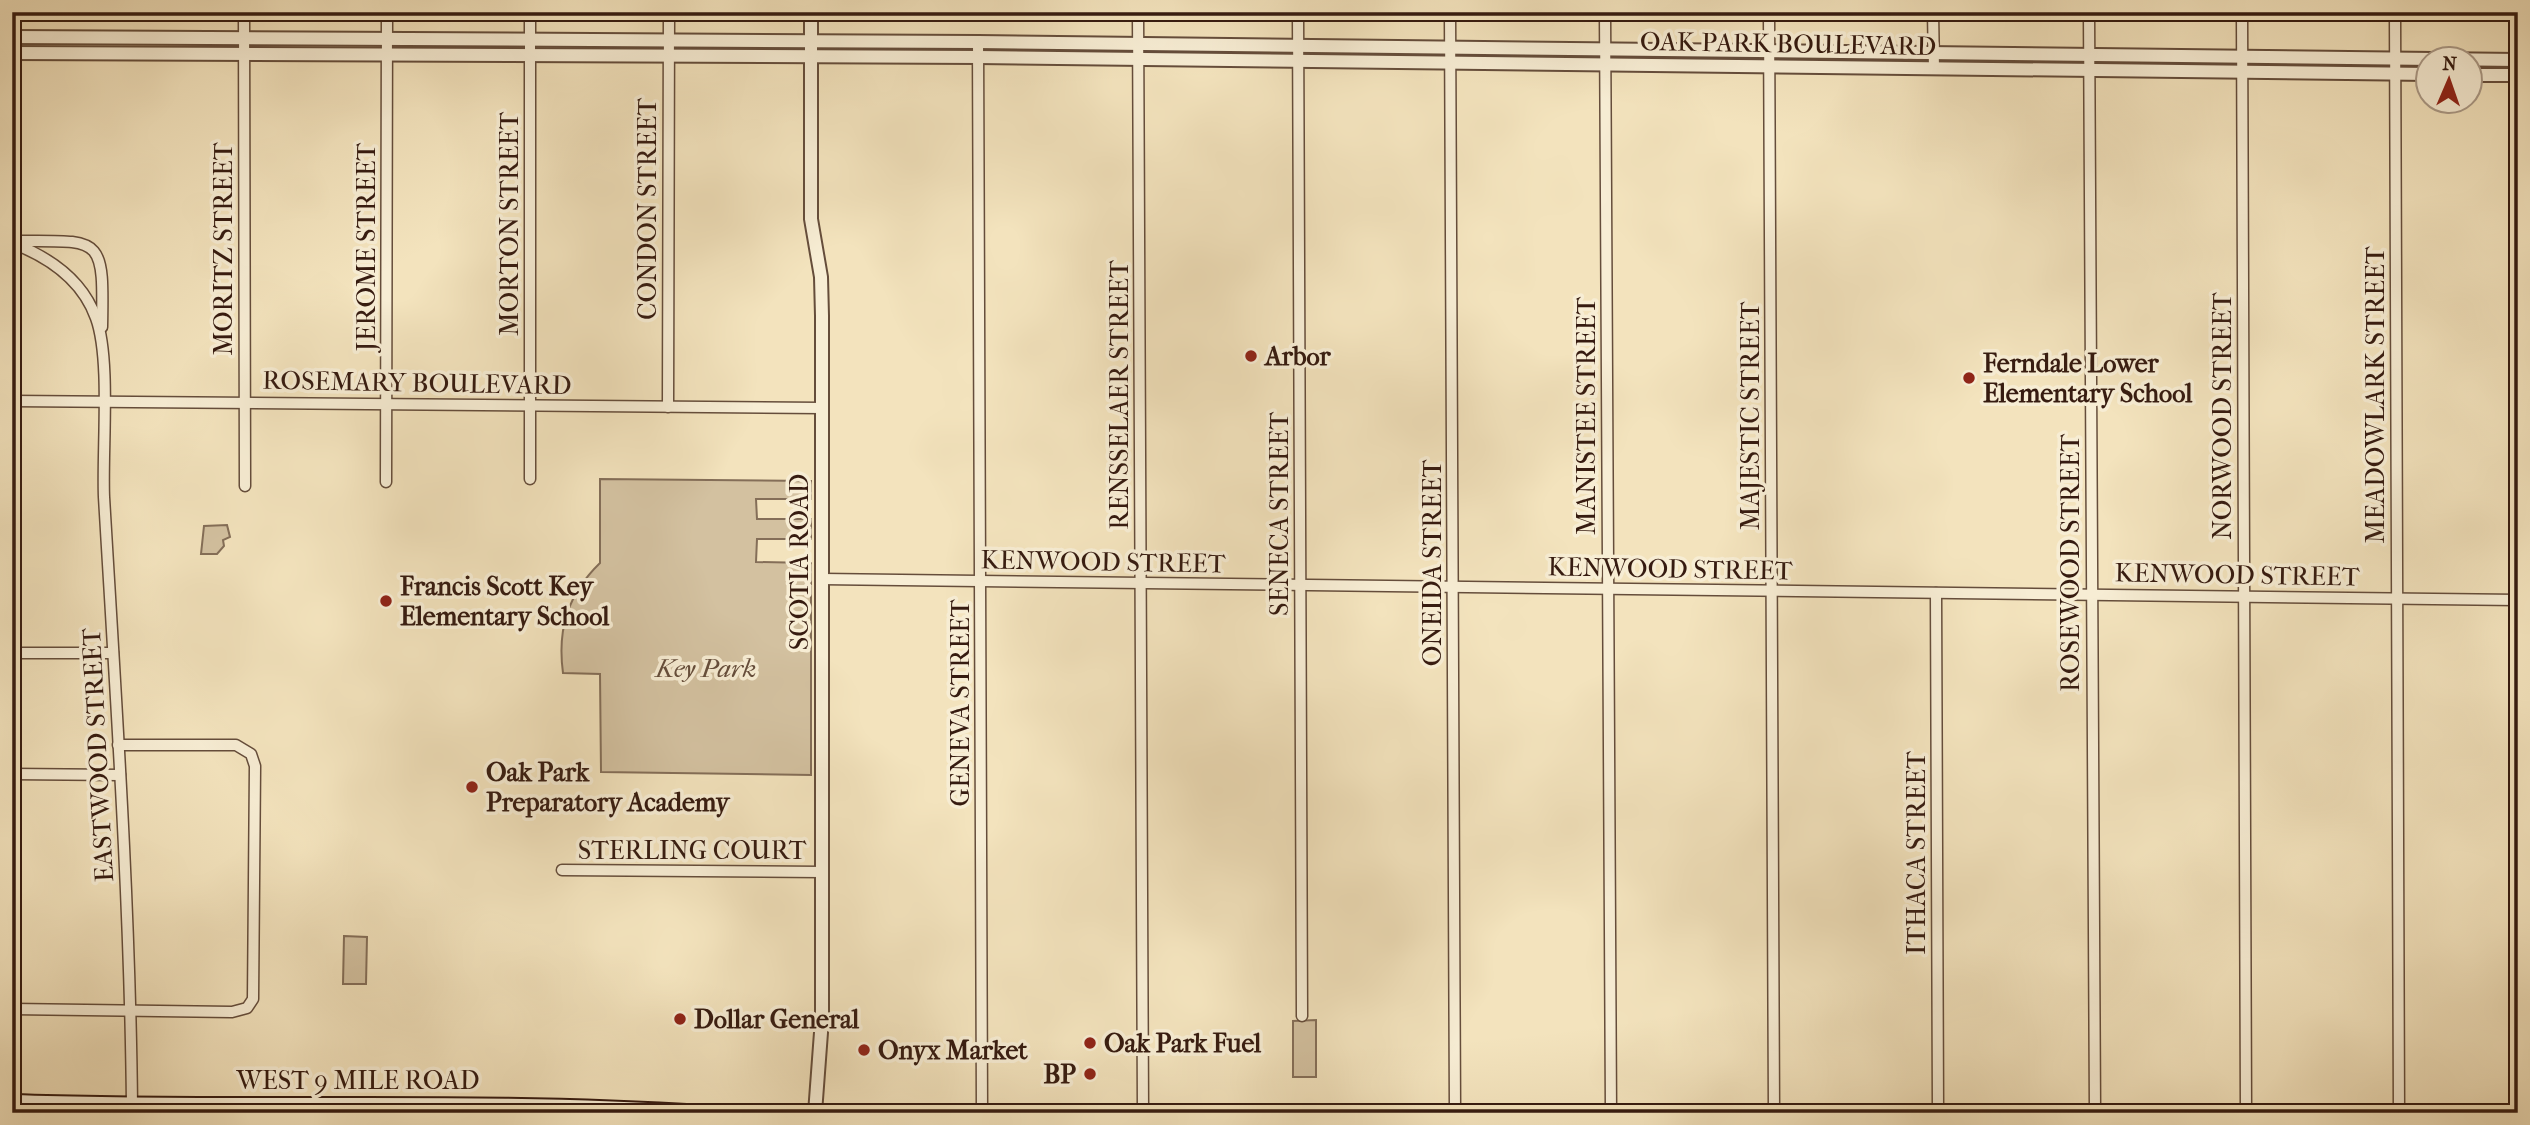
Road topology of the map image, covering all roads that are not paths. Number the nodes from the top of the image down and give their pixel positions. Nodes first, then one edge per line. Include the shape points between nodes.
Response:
1 (244, 12) edge
2 (387, 12) edge
3 (530, 12) edge
4 (669, 12) edge
5 (811, 12) edge
6 (1138, 12) edge
7 (1298, 12) edge
8 (1450, 12) edge
9 (1605, 12) edge
10 (1769, 12) edge
11 (1933, 12) edge
12 (2089, 12) edge
13 (2242, 12) edge
14 (2395, 12) edge
15 (12, 37) edge
16 (244, 38) junction
17 (387, 39) junction
18 (530, 40) junction
19 (669, 41) junction
20 (811, 41) junction
21 (978, 42) junction
22 (1138, 45) junction
23 (1298, 47) junction
24 (1450, 49) junction
25 (1606, 51) junction
26 (1770, 52) junction
27 (12, 53) edge
28 (244, 54) junction
29 (387, 54) junction
30 (1933, 54) junction
31 (530, 55) junction
32 (2088, 55) junction
33 (669, 56) junction
34 (811, 57) junction
35 (978, 57) junction
36 (2242, 57) junction
37 (1138, 59) junction
38 (2395, 59) junction
39 (2518, 60) edge
40 (1298, 61) junction
41 (1451, 63) junction
42 (1606, 65) junction
43 (1770, 67) junction
44 (1934, 69) junction
45 (2089, 70) junction
46 (2242, 72) junction
47 (2395, 74) junction
48 (2414, 74) edge
49 (2484, 75) edge
50 (2518, 75) edge
51 (12, 242) edge
52 (102, 338) junction
53 (12, 401) edge
54 (103, 401) junction
55 (244, 402) junction
56 (387, 404) junction
57 (530, 405) junction
58 (668, 407) junction
59 (822, 408) junction
60 (530, 479) dead end
61 (386, 482) dead end
62 (245, 486) dead end
63 (822, 579) junction
64 (980, 581) junction
65 (1140, 583) junction
66 (1300, 585) junction
67 (1453, 587) junction
68 (1608, 589) junction
69 (1772, 592) junction
70 (1936, 593) junction
71 (2090, 594) junction
72 (2244, 596) junction
73 (2397, 598) junction
74 (2518, 600) edge
75 (12, 653) edge
76 (113, 653) junction
77 (118, 745) junction
78 (12, 774) edge
79 (120, 775) junction
80 (562, 870) dead end
81 (822, 872) junction
82 (12, 1009) edge
83 (132, 1011) junction
84 (1302, 1016) dead end
85 (12, 1102) edge
86 (132, 1106) junction
87 (340, 1108) edge
88 (480, 1108) edge
89 (195, 1110) edge
90 (638, 1111) edge
91 (704, 1113) edge
92 (815, 1113) edge
93 (982, 1113) edge
94 (1143, 1113) edge
95 (1155, 1113) edge
96 (1197, 1113) edge
97 (1455, 1113) edge
98 (1611, 1113) edge
99 (1774, 1113) edge
100 (1938, 1113) edge
101 (2095, 1113) edge
102 (2246, 1113) edge
103 (2399, 1113) edge

1 - 16 street, MORITZ STREET
2 - 17 street, JEROME STREET
3 - 18 street, MORTON STREET
4 - 19 street, CONDON STREET
5 - 20 street, SCOTIA ROAD
6 - 22 street, RENSSELAER STREET
7 - 23 street, SENECA STREET
8 - 24 street, ONEIDA STREET
9 - 25 street, MANISTEE STREET
10 - 26 street, MAJESTIC STREET
11 - 30 street
12 - 32 street, ROSEWOOD STREET
13 - 36 street, NORWOOD STREET
14 - 38 street, MEADOWLARK STREET
15 - 16 street, OAK PARK BOULEVARD
16 - 17 street, OAK PARK BOULEVARD
16 - 28 street, MORITZ STREET
17 - 18 street, OAK PARK BOULEVARD
17 - 29 street, JEROME STREET
18 - 19 street, OAK PARK BOULEVARD
18 - 31 street, MORTON STREET
19 - 20 street, OAK PARK BOULEVARD
19 - 33 street, CONDON STREET
20 - 21 street, OAK PARK BOULEVARD
20 - 34 street, SCOTIA ROAD
21 - 22 street, OAK PARK BOULEVARD
21 - 35 street, GENEVA STREET
22 - 23 street, OAK PARK BOULEVARD
22 - 37 street, RENSSELAER STREET
23 - 24 street, OAK PARK BOULEVARD
23 - 40 street, SENECA STREET
24 - 25 street, OAK PARK BOULEVARD
24 - 41 street, ONEIDA STREET
25 - 26 street, OAK PARK BOULEVARD
25 - 42 street, MANISTEE STREET
26 - 30 street, OAK PARK BOULEVARD
26 - 43 street, MAJESTIC STREET
27 - 28 street, OAK PARK BOULEVARD
28 - 29 street, OAK PARK BOULEVARD
28 - 55 street, MORITZ STREET
29 - 31 street, OAK PARK BOULEVARD
29 - 56 street, JEROME STREET
30 - 32 street, OAK PARK BOULEVARD
30 - 44 street
31 - 33 street, OAK PARK BOULEVARD
31 - 57 street, MORTON STREET
32 - 36 street, OAK PARK BOULEVARD
32 - 45 street, ROSEWOOD STREET
33 - 34 street, OAK PARK BOULEVARD
33 - 58 street, CONDON STREET
34 - 35 street, OAK PARK BOULEVARD
34 - 59 street, SCOTIA ROAD via 811,219 822,286
35 - 37 street, OAK PARK BOULEVARD
35 - 64 street, GENEVA STREET
36 - 38 street, OAK PARK BOULEVARD
36 - 46 street, NORWOOD STREET
37 - 40 street, OAK PARK BOULEVARD
37 - 65 street, RENSSELAER STREET
38 - 39 street, OAK PARK BOULEVARD
38 - 47 street, MEADOWLARK STREET
40 - 41 street, OAK PARK BOULEVARD
40 - 66 street, SENECA STREET
41 - 42 street, OAK PARK BOULEVARD
41 - 67 street, ONEIDA STREET
42 - 43 street, OAK PARK BOULEVARD
42 - 68 street, MANISTEE STREET
43 - 44 street, OAK PARK BOULEVARD
43 - 69 street, MAJESTIC STREET
44 - 45 street, OAK PARK BOULEVARD
45 - 46 street, OAK PARK BOULEVARD
45 - 71 street, ROSEWOOD STREET
46 - 47 street, OAK PARK BOULEVARD
46 - 72 street, NORWOOD STREET
47 - 48 street, OAK PARK BOULEVARD
47 - 73 street, MEADOWLARK STREET
49 - 50 street
51 - 52 street via 57,265 74,281 88,300
51 - 52 street, EASTWOOD STREET via 65,241 83,243 96,251 104,270
52 - 54 street, EASTWOOD STREET
53 - 54 street, ROSEMARY BOULEVARD
54 - 55 street, ROSEMARY BOULEVARD
54 - 76 street, EASTWOOD STREET
55 - 56 street, ROSEMARY BOULEVARD
55 - 62 street, MORITZ STREET
56 - 57 street, ROSEMARY BOULEVARD
56 - 61 street, JEROME STREET
57 - 58 street, ROSEMARY BOULEVARD
57 - 60 street, MORTON STREET
58 - 59 street, ROSEMARY BOULEVARD
59 - 63 street, SCOTIA ROAD
63 - 64 street, KENWOOD STREET
63 - 81 street, SCOTIA ROAD
64 - 65 street, KENWOOD STREET
64 - 93 street, GENEVA STREET
65 - 66 street, KENWOOD STREET
65 - 94 street, RENSSELAER STREET
66 - 67 street, KENWOOD STREET
66 - 84 street, SENECA STREET
67 - 68 street, KENWOOD STREET
67 - 97 street, ONEIDA STREET
68 - 69 street, KENWOOD STREET
68 - 98 street, MANISTEE STREET
69 - 70 street, KENWOOD STREET
69 - 99 street, MAJESTIC STREET
70 - 71 street, KENWOOD STREET
70 - 100 street, ITHACA STREET
71 - 72 street, KENWOOD STREET
71 - 101 street, ROSEWOOD STREET
72 - 73 street, KENWOOD STREET
72 - 102 street, NORWOOD STREET
73 - 74 street, KENWOOD STREET
73 - 103 street, MEADOWLARK STREET
75 - 76 street
76 - 77 street, EASTWOOD STREET
77 - 79 street, EASTWOOD STREET
77 - 83 street via 236,745 251,754 255,766 255,990 251,1004 232,1012
78 - 79 street
79 - 83 street, EASTWOOD STREET
80 - 81 street, STERLING COURT
81 - 92 street, SCOTIA ROAD via 822,1018
82 - 83 street
83 - 86 street, EASTWOOD STREET
85 - 86 main road, WEST 9 MILE ROAD
86 - 89 main road, WEST 9 MILE ROAD
87 - 88 main road, WEST 9 MILE ROAD
87 - 89 main road, WEST 9 MILE ROAD
88 - 90 main road, WEST 9 MILE ROAD
90 - 91 main road, WEST 9 MILE ROAD
95 - 96 main road

